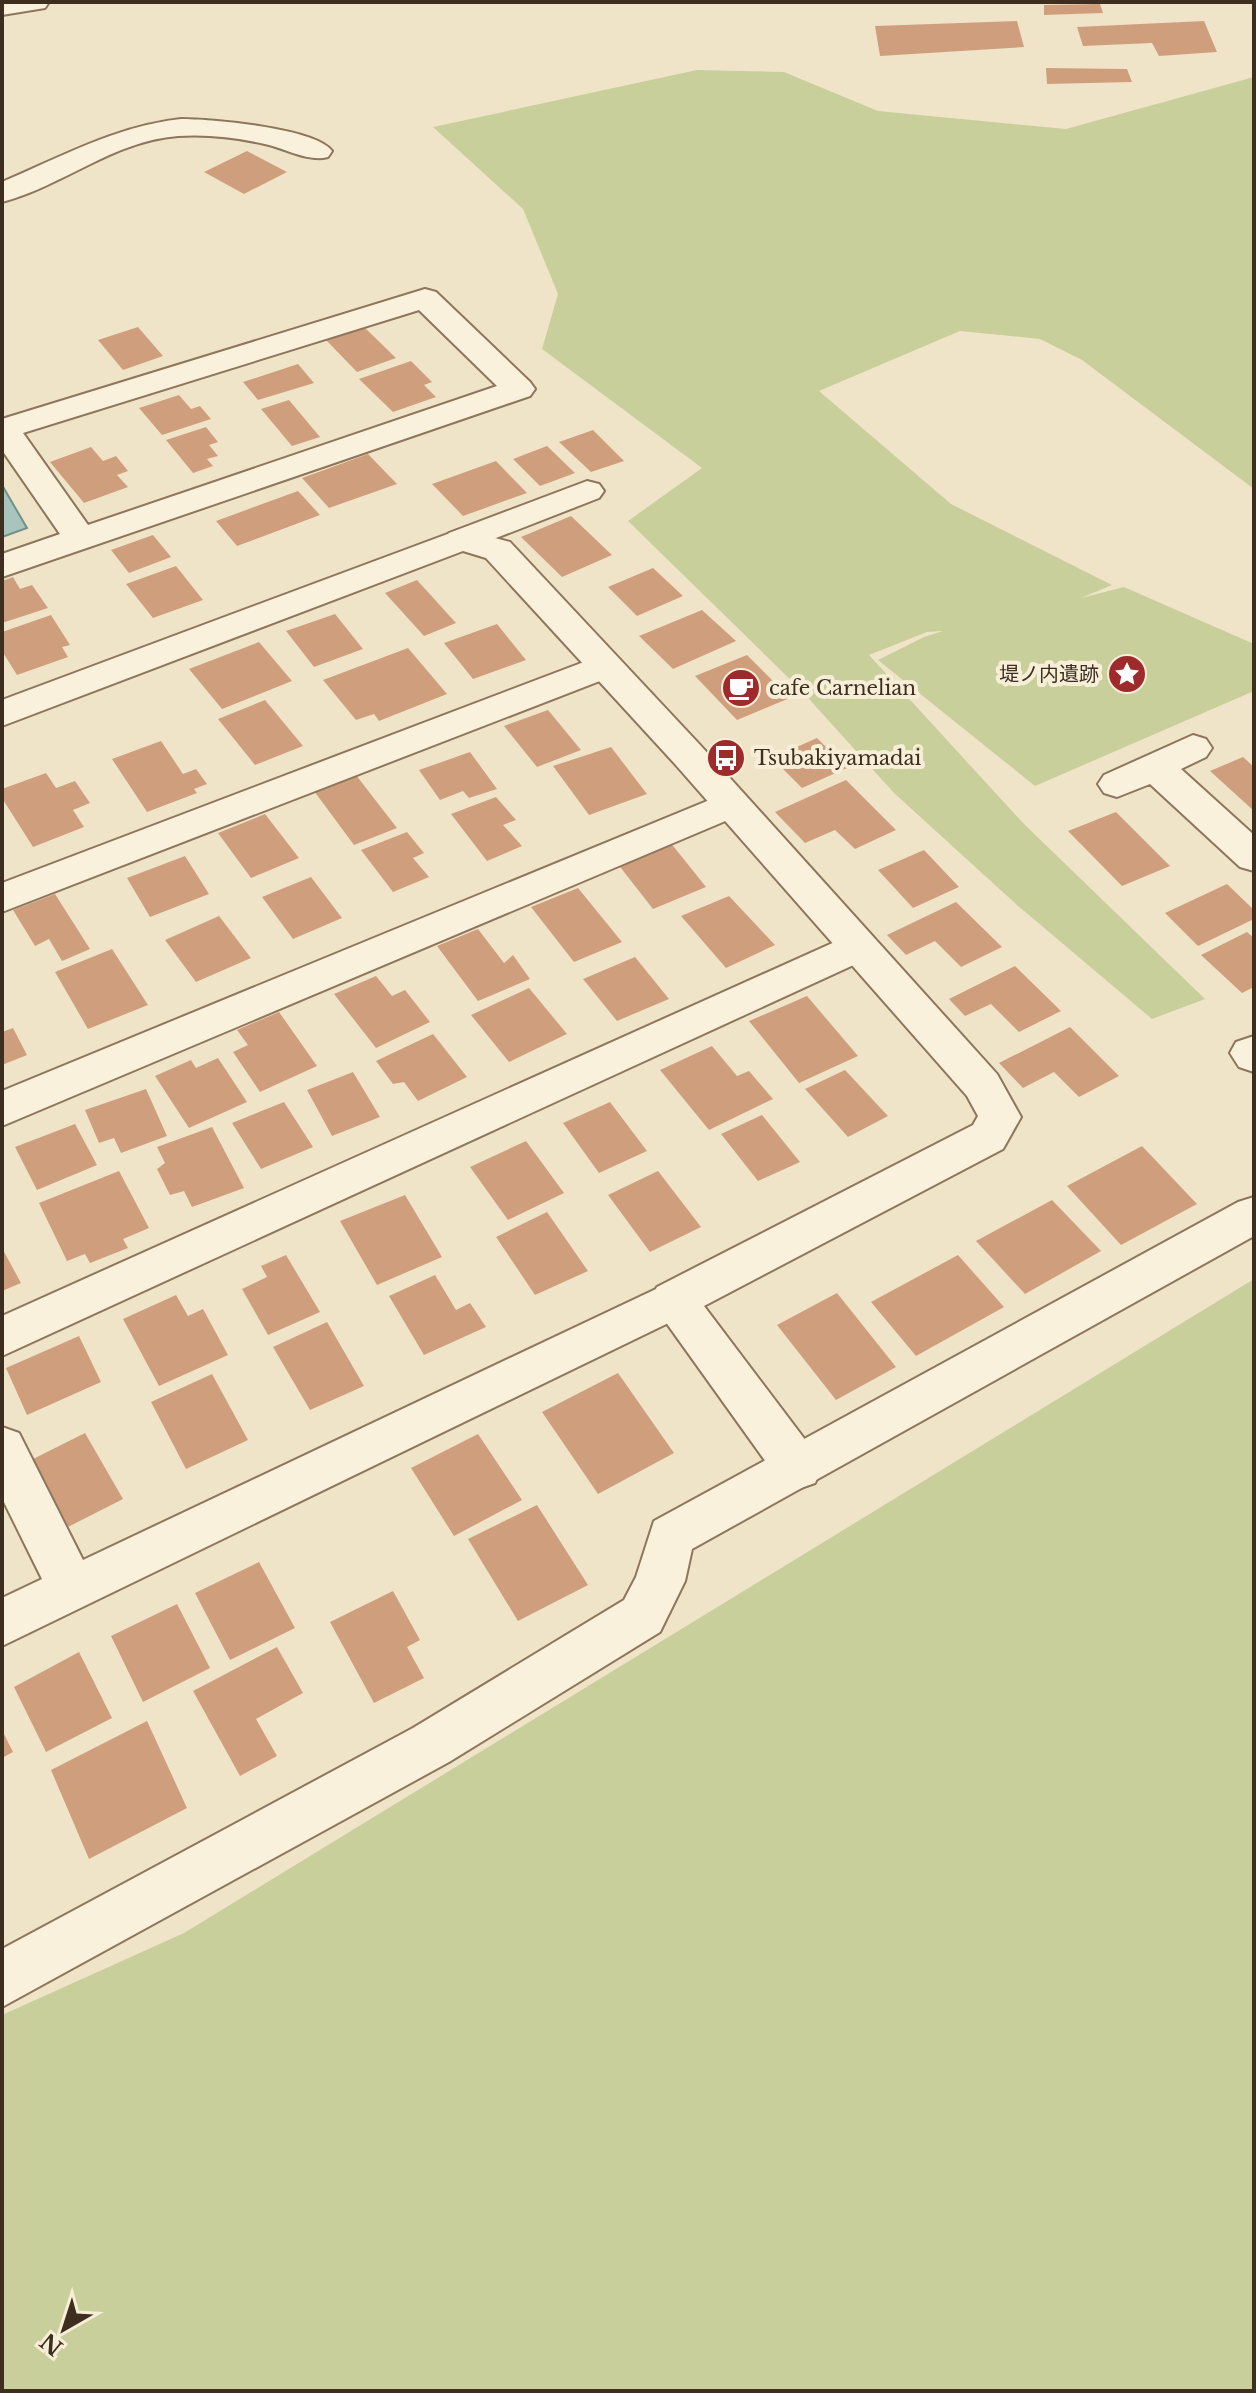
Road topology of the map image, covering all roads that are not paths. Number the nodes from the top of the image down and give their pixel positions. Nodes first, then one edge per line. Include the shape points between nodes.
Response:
1 (36, 2) edge
2 (2, 7) edge
3 (318, 151) dead end
4 (2, 193) edge
5 (587, 491) dead end
6 (81, 539) junction
7 (461, 540) junction
8 (2, 566) edge
9 (605, 666) junction
10 (2, 714) edge
11 (1193, 748) dead end
12 (1154, 766) junction
13 (1117, 784) dead end
14 (729, 805) junction
15 (1254, 857) edge
16 (2, 898) edge
17 (857, 947) junction
18 (2, 1109) edge
19 (1254, 1215) edge
20 (673, 1300) junction
21 (2, 1337) edge
22 (2, 1448) edge
23 (798, 1468) junction
24 (71, 1588) junction
25 (2, 1623) edge
26 (2, 1979) edge

1 - 2 street
3 - 4 street via 259,134 155,131
5 - 7 street
6 - 6 street via 126,524 519,389 425,298 4,429
6 - 8 street
7 - 9 street via 498,550
7 - 10 street
9 - 14 street
9 - 16 street
11 - 12 street
12 - 13 street
12 - 15 street
14 - 17 street
14 - 18 street
17 - 20 street via 982,1085 1000,1117 988,1137
17 - 21 street
19 - 23 street
20 - 23 street
20 - 24 street
22 - 24 street
23 - 26 street via 671,1536 660,1581 642,1616 431,1745
24 - 25 street

